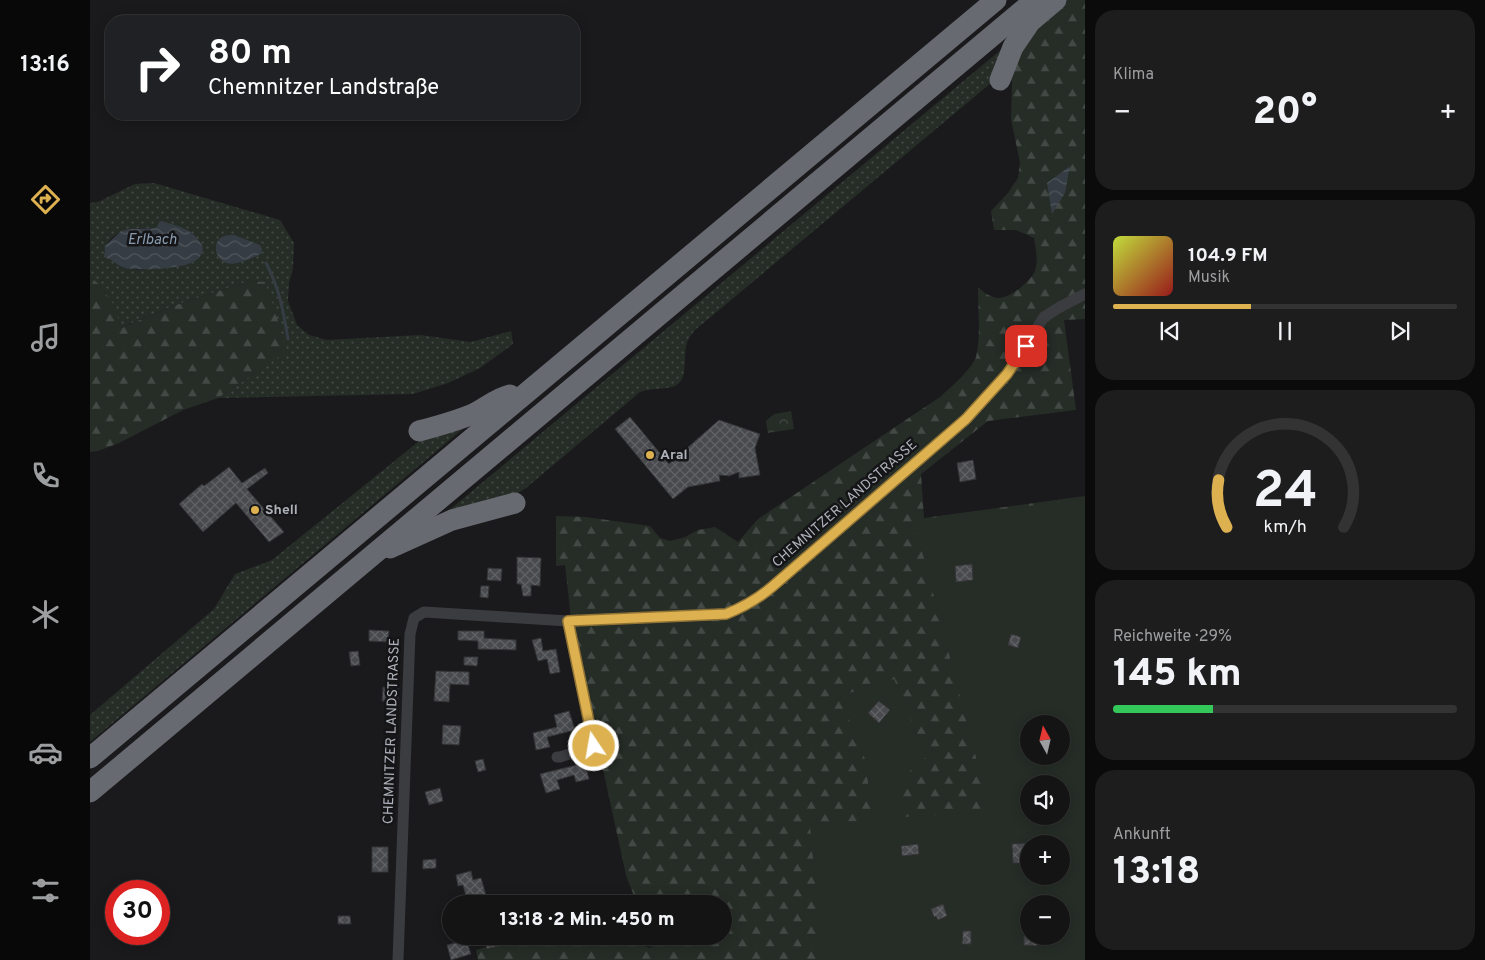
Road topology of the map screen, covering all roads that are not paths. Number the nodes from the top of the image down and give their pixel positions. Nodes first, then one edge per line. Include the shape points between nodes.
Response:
1 (996, 0) edge
2 (1035, 0) edge
3 (1056, 0) edge
4 (1000, 80) dead end
5 (1085, 294) edge
6 (532, 388) junction
7 (419, 431) dead end
8 (515, 503) dead end
9 (371, 556) junction
10 (568, 621) junction
11 (557, 757) dead end
12 (90, 758) edge
13 (90, 792) edge
14 (398, 960) edge

1 - 6 highway
2 - 9 highway
3 - 4 highway via 1030,22 1013,46
5 - 10 street, CHEMNITZER LANDSTRASSE via 1044,317 1007,374 966,419 760,597 743,608 726,614
6 - 7 highway via 502,397 449,423
6 - 12 highway
8 - 9 highway via 452,520
9 - 13 highway
10 - 11 street via 594,746
10 - 14 street, CHEMNITZER LANDSTRASSE via 424,612 414,618 410,634

